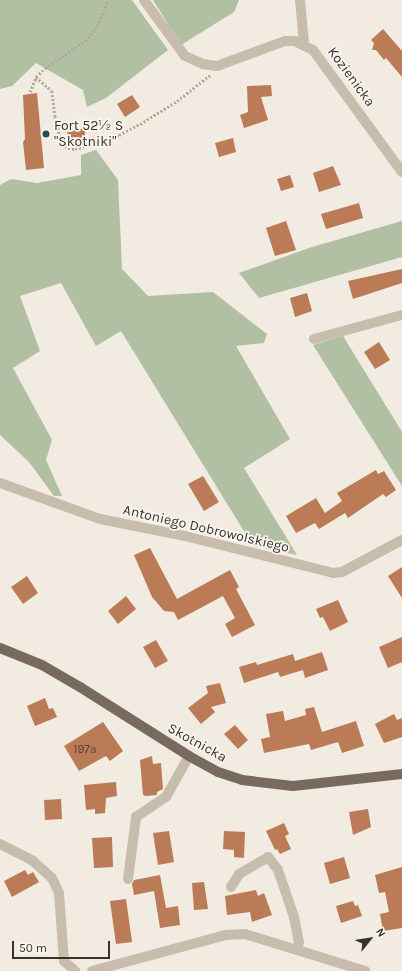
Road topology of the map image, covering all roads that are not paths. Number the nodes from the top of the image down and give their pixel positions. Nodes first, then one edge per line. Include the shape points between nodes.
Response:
1 (144, 0) edge
2 (300, 0) edge
3 (304, 44) junction
4 (402, 172) edge
5 (402, 315) edge
6 (314, 339) dead end
7 (0, 483) edge
8 (402, 540) edge
9 (0, 648) edge
10 (189, 756) junction
11 (402, 774) edge
12 (0, 844) edge
13 (128, 879) dead end
14 (231, 887) dead end
15 (297, 949) junction
16 (75, 971) edge
17 (92, 971) edge
18 (365, 971) edge

1 - 3 street via 185,56 203,64 217,66 276,43
2 - 3 street
3 - 4 street, Kozienicka via 322,60
5 - 6 street
7 - 8 street, Antoniego Dobrowolskiego via 100,519 185,536 333,573 342,572
9 - 10 main road, Skotnicka via 42,665
10 - 11 main road, Skotnicka via 218,772 242,780 293,786
10 - 13 street via 166,797 136,817
12 - 16 street via 33,861 52,878 59,893 64,961
14 - 15 street via 240,874 268,857 278,870 294,917 299,942
15 - 17 street via 245,934 225,935
15 - 18 street

